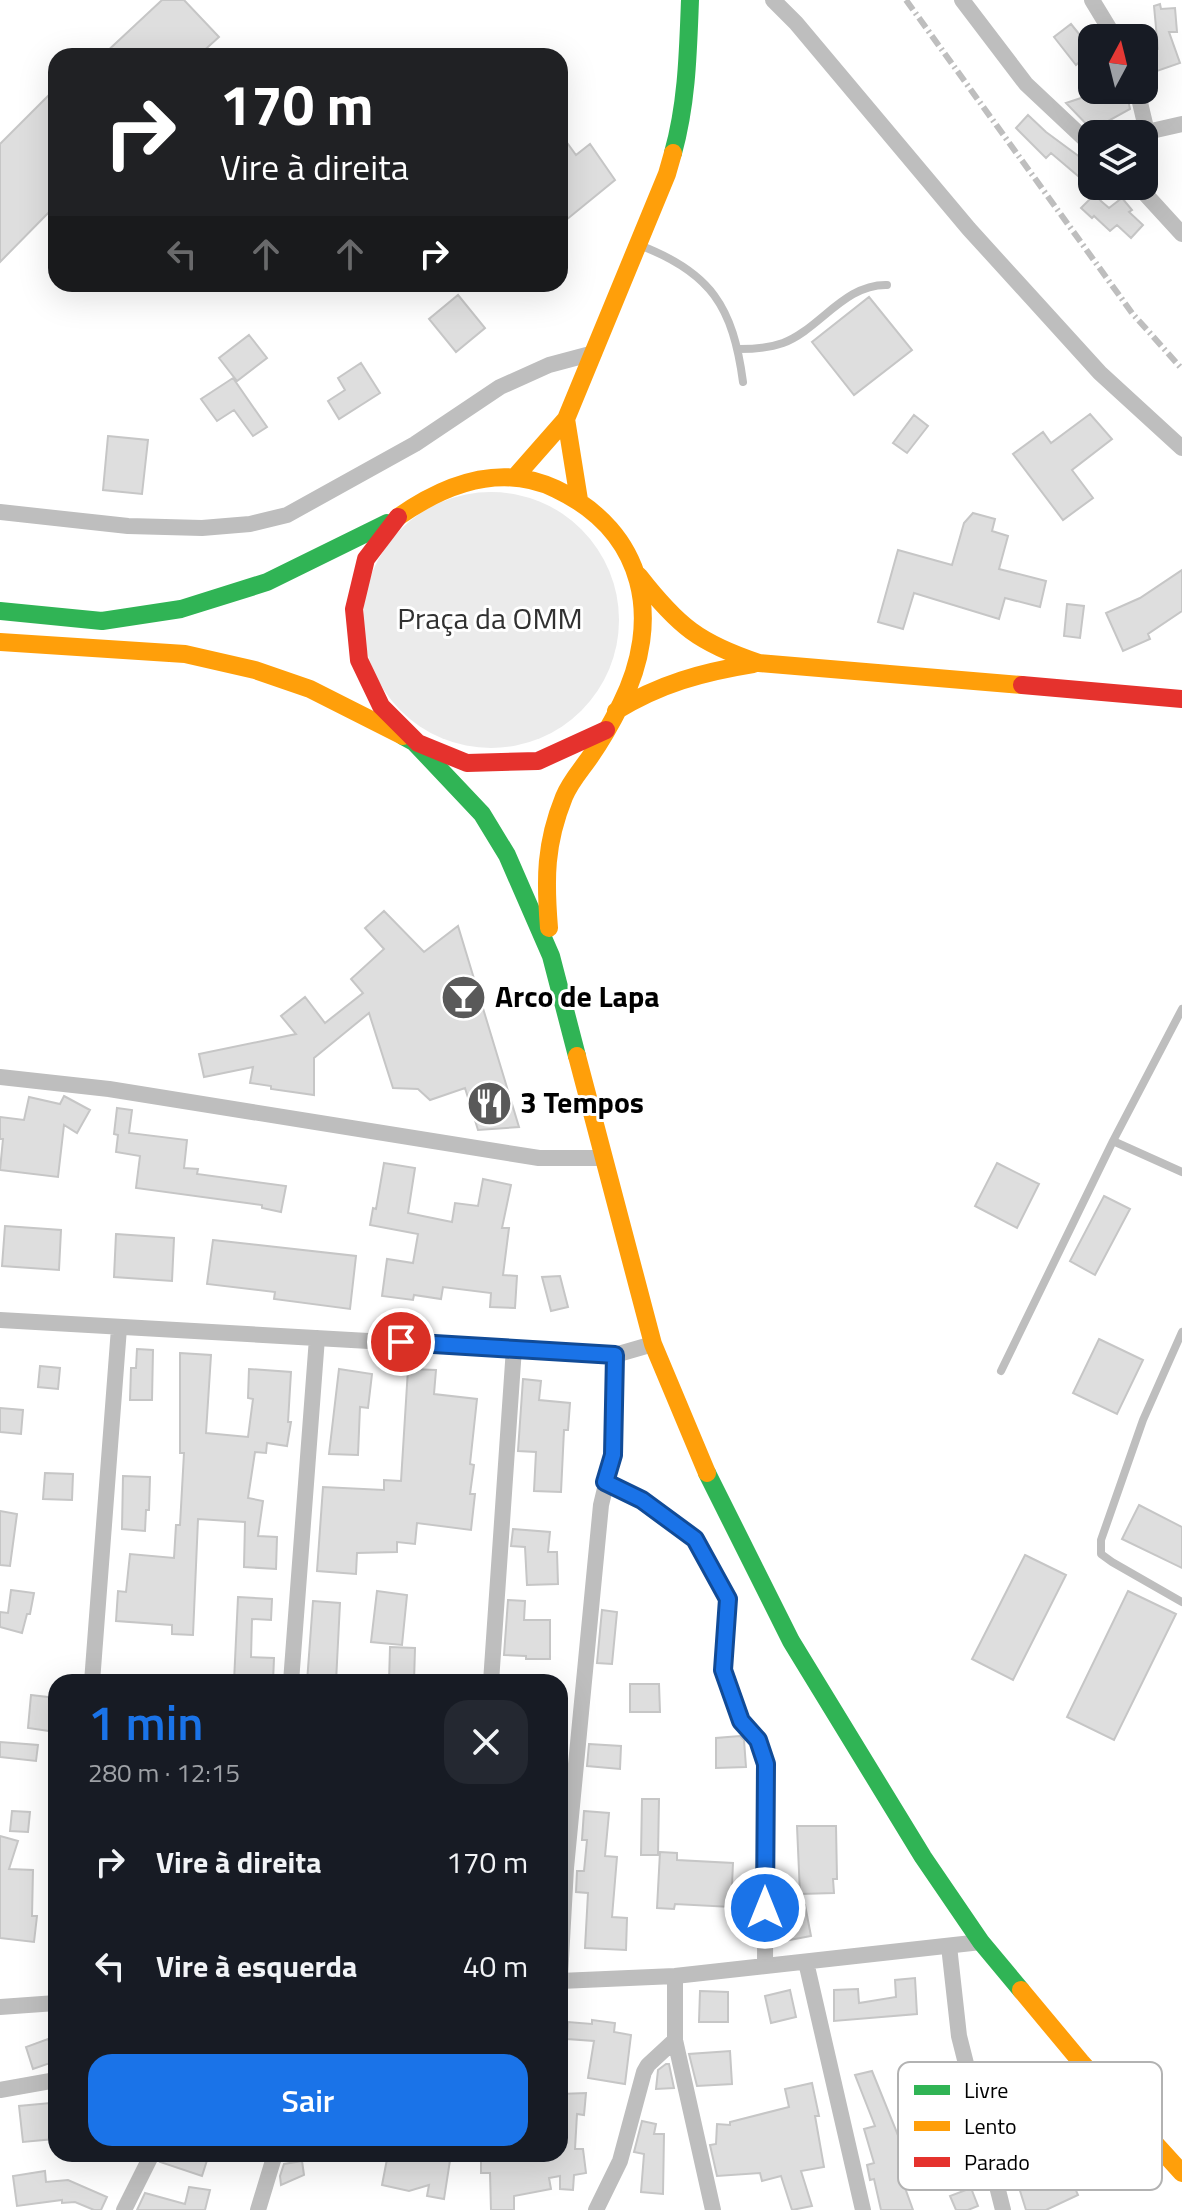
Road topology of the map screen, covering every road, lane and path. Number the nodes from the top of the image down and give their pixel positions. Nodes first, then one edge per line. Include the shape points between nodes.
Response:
1 (690, 0) edge
2 (773, 0) edge
3 (962, 0) edge
4 (1092, 0) edge
5 (1107, 24) edge
6 (1182, 124) edge
7 (1078, 133) edge
8 (1158, 133) edge
9 (1151, 200) edge
10 (1182, 234) edge
11 (638, 245) junction
12 (887, 285) dead end
13 (739, 349) junction
14 (594, 353) junction
15 (743, 382) dead end
16 (566, 419) junction
17 (1182, 448) edge
18 (515, 477) junction
19 (579, 500) junction
20 (0, 512) edge
21 (393, 520) junction
22 (635, 571) junction
23 (0, 611) edge
24 (0, 642) edge
25 (759, 663) junction
26 (1182, 699) edge
27 (616, 711) junction
28 (606, 730) junction
29 (414, 742) junction
30 (551, 956) junction
31 (1182, 1009) edge
32 (0, 1077) edge
33 (1113, 1141) junction
34 (604, 1158) junction
35 (1182, 1172) edge
36 (0, 1320) edge
37 (119, 1328) junction
38 (1182, 1332) edge
39 (317, 1338) junction
40 (653, 1344) junction
41 (514, 1348) junction
42 (615, 1355) junction
43 (1001, 1371) dead end
44 (605, 1482) junction
45 (1182, 1602) edge
46 (93, 1674) edge
47 (292, 1674) edge
48 (492, 1674) edge
49 (568, 1848) edge
50 (981, 1942) junction
51 (949, 1946) junction
52 (806, 1962) junction
53 (765, 1966) junction
54 (675, 1976) junction
55 (568, 1979) edge
56 (48, 2004) edge
57 (0, 2007) edge
58 (675, 2040) junction
59 (966, 2062) edge
60 (1081, 2062) edge
61 (48, 2081) edge
62 (0, 2090) edge
63 (1162, 2151) edge
64 (148, 2162) edge
65 (273, 2162) edge
66 (1182, 2173) edge
67 (998, 2190) edge
68 (124, 2210) edge
69 (258, 2210) edge
70 (596, 2210) edge
71 (713, 2210) edge
72 (863, 2210) edge
73 (1003, 2210) edge

1 - 11 main road via 682,121
2 - 17 street via 1100,373
3 - 7 street via 1026,84
4 - 5 street
6 - 8 street
9 - 10 street
11 - 13 lane via 672,258 709,287 722,304
11 - 14 main road
12 - 13 lane via 874,285 842,300 784,343
13 - 15 lane
14 - 16 main road
14 - 20 street via 549,365 500,387 415,444 287,515 202,528
16 - 18 main road
16 - 19 main road
18 - 19 main road
18 - 21 main road via 470,479 429,494
19 - 22 main road via 613,531
21 - 23 main road via 267,582 181,609 102,621
21 - 29 main road via 368,554 354,593 352,635 363,676
22 - 25 main road via 671,618 697,639
22 - 27 main road via 644,607 643,643
24 - 29 main road via 185,654 241,667 310,689
25 - 26 main road
25 - 27 main road via 672,680
27 - 28 main road
28 - 29 main road via 532,763 499,767 467,764
28 - 30 main road via 565,796 558,824 545,879
29 - 30 main road via 482,814 507,855
30 - 34 main road
31 - 33 lane
32 - 34 street via 109,1089 539,1158
33 - 35 lane
33 - 43 lane
34 - 40 main road
36 - 37 street
37 - 39 street
37 - 46 street
38 - 45 lane via 1143,1420 1101,1540 1101,1554
39 - 41 street
39 - 47 street
40 - 42 street
40 - 50 main road via 708,1476 791,1641
41 - 42 street
41 - 48 street
42 - 44 street via 613,1455
44 - 49 street
44 - 53 street via 642,1500 695,1539 728,1599 723,1670 741,1721 758,1740 766,1764
50 - 51 street
50 - 60 main road
51 - 52 street
51 - 59 street
52 - 53 street
52 - 72 street
53 - 54 street
54 - 55 street
54 - 58 street
56 - 57 street
58 - 70 street via 644,2072 620,2161
58 - 71 street
61 - 62 street
63 - 66 main road
64 - 68 street
65 - 69 street
67 - 73 street

